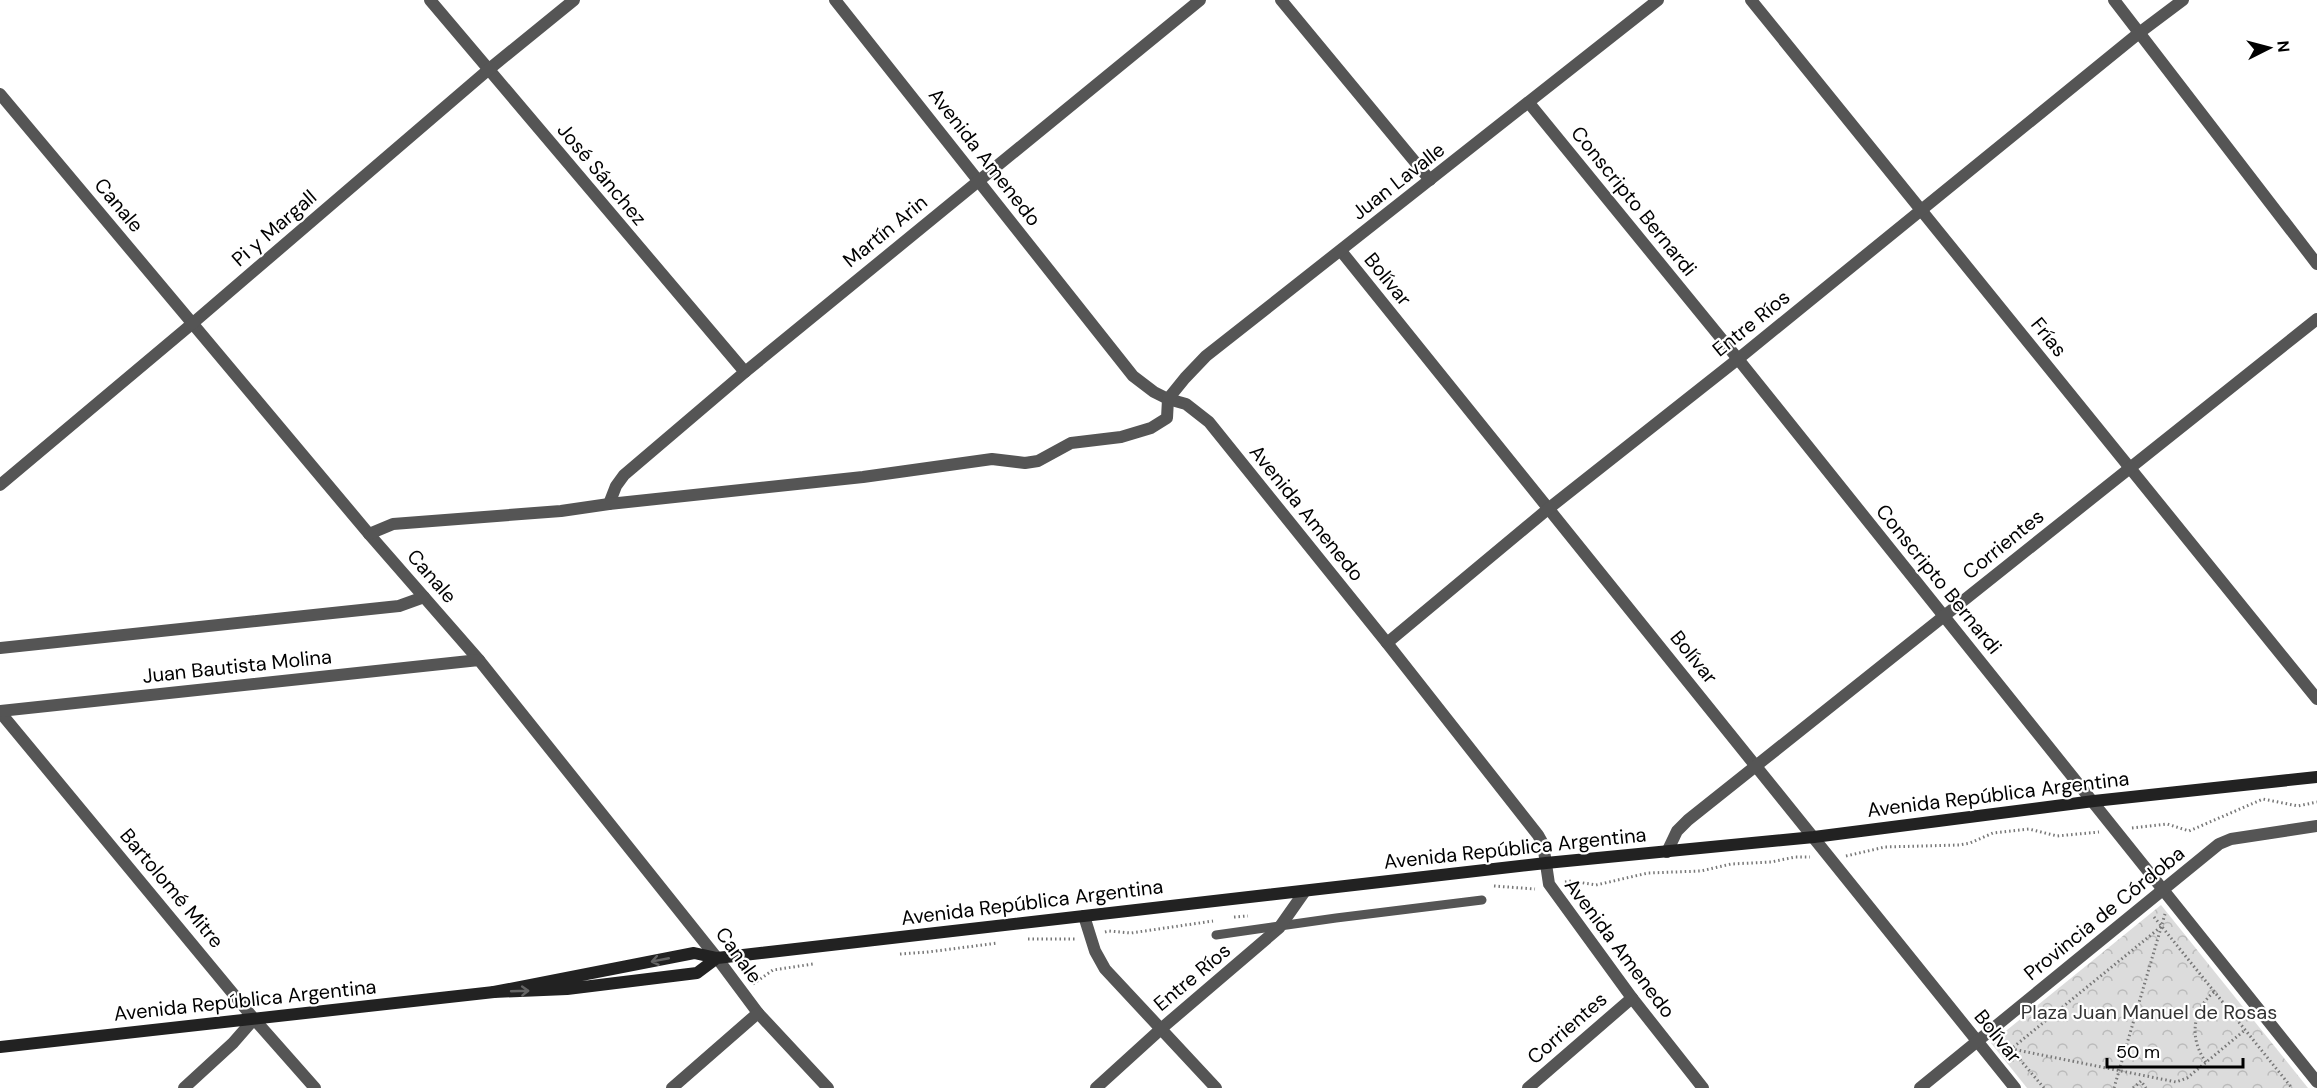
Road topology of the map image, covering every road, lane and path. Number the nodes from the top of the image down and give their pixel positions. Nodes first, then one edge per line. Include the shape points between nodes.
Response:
1 (430, 0) edge
2 (573, 0) edge
3 (835, 0) edge
4 (1200, 0) edge
5 (1281, 0) edge
6 (1658, 0) edge
7 (1751, 0) edge
8 (2114, 0) edge
9 (2184, 0) edge
10 (2139, 33) junction
11 (488, 70) junction
12 (0, 94) edge
13 (1529, 103) junction
14 (979, 180) junction
15 (1430, 180) junction
16 (1921, 210) junction
17 (1341, 251) junction
18 (2317, 264) edge
19 (2317, 319) edge
20 (193, 323) junction
21 (1738, 358) junction
22 (745, 372) junction
23 (1168, 399) junction
24 (2129, 467) junction
25 (0, 485) edge
26 (609, 504) junction
27 (1548, 509) junction
28 (369, 534) junction
29 (424, 597) junction
30 (1943, 617) junction
31 (1387, 643) junction
32 (0, 648) edge
33 (478, 660) junction
34 (2317, 699) edge
35 (0, 711) edge
36 (1756, 765) junction
37 (2317, 777) edge
38 (2094, 801) junction
39 (2317, 802) edge
40 (2317, 826) edge
41 (2117, 830) junction
42 (1814, 837) junction
43 (1667, 852) junction
44 (1830, 857) junction
45 (1546, 863) junction
46 (1491, 886) dead end
47 (1550, 886) junction
48 (1305, 891) junction
49 (2168, 893) junction
50 (1482, 900) dead end
51 (2145, 906) junction
52 (1084, 916) junction
53 (1256, 916) dead end
54 (1232, 918) dead end
55 (1223, 920) dead end
56 (1281, 926) junction
57 (2162, 926) junction
58 (1216, 935) dead end
59 (1091, 936) junction
60 (1021, 939) dead end
61 (1001, 942) dead end
62 (899, 954) dead end
63 (717, 958) junction
64 (823, 962) dead end
65 (494, 992) junction
66 (2214, 992) junction
67 (743, 993) junction
68 (1632, 998) junction
69 (758, 1013) junction
70 (254, 1018) junction
71 (1162, 1028) junction
72 (2245, 1030) junction
73 (1977, 1042) junction
74 (0, 1047) edge
75 (2011, 1049) junction
76 (2206, 1062) junction
77 (2119, 1071) junction
78 (2317, 1082) edge
79 (184, 1088) edge
80 (315, 1088) edge
81 (672, 1088) edge
82 (828, 1088) edge
83 (1096, 1088) edge
84 (1216, 1088) edge
85 (1528, 1088) edge
86 (1703, 1088) edge
87 (1920, 1088) edge
88 (2015, 1088) edge
89 (2044, 1088) edge
90 (2114, 1088) edge
91 (2133, 1088) edge
92 (2146, 1088) edge
93 (2292, 1088) edge

1 - 11 street, José Sánchez
2 - 11 street, Pi y Margall
3 - 14 street, Avenida Amenedo
4 - 14 street, Martín Arin
5 - 15 street
6 - 13 street, Juan Lavalle
7 - 16 street, Frías
8 - 10 street
9 - 10 street, Entre Ríos
10 - 16 street, Entre Ríos
10 - 18 street
11 - 20 street, Pi y Margall
11 - 22 street, José Sánchez
12 - 20 street, Canale
13 - 15 street, Juan Lavalle
13 - 21 street, Conscripto Bernardi
14 - 22 street, Martín Arin
14 - 23 street, Avenida Amenedo via 1134,376
15 - 17 street, Juan Lavalle
16 - 21 street, Entre Ríos
16 - 24 street, Frías
17 - 23 street, Juan Lavalle via 1206,356
17 - 27 street, Bolívar
19 - 24 street, Corrientes
20 - 25 street, Pi y Margall
20 - 28 street, Canale
21 - 27 street, Entre Ríos
21 - 30 street, Conscripto Bernardi
22 - 26 street, Martín Arin via 624,475
23 - 26 street, Juan Lavalle via 1167,418 1161,423 1121,437 1071,443 1038,461 992,459
23 - 31 street, Avenida Amenedo via 1186,404 1209,422
24 - 30 street, Corrientes
24 - 34 street, Frías
26 - 28 street via 393,524
27 - 31 street, Entre Ríos
27 - 36 street, Bolívar
28 - 29 street, Canale
29 - 32 street via 399,606
29 - 33 street, Canale
30 - 36 street, Corrientes
30 - 38 street, Conscripto Bernardi
31 - 45 street, Avenida Amenedo via 1538,834
33 - 35 street, Juan Bautista Molina
33 - 63 street, Canale
35 - 70 street, Bartolomé Mitre
36 - 42 street, Bolívar
36 - 43 street, Corrientes via 1688,820 1677,831
37 - 38 main road, Avenida República Argentina
38 - 41 street, Conscripto Bernardi
38 - 42 main road, Avenida República Argentina
39 - 41 path via 2298,806 2263,799 2189,831 2167,824
40 - 49 street, Provincia de Córdoba via 2219,844
41 - 44 path via 2057,836 2029,829 1993,833 1959,845 1885,847
41 - 49 street, Conscripto Bernardi
42 - 43 main road, Avenida República Argentina
42 - 44 street, Bolívar
43 - 45 main road, Avenida República Argentina
44 - 47 path via 1648,873 1596,885 1570,881
44 - 73 street, Bolívar
45 - 47 street, Avenida Amenedo
45 - 48 main road, Avenida República Argentina
46 - 47 path via 1528,890
47 - 68 street, Avenida Amenedo
48 - 52 main road, Avenida República Argentina
48 - 56 street, Entre Ríos
49 - 51 street, Provincia de Córdoba
49 - 57 path
49 - 78 street, Conscripto Bernardi
50 - 56 lane
51 - 57 path
51 - 73 street, Provincia de Córdoba
52 - 59 street
52 - 63 main road, Avenida República Argentina
53 - 54 path
55 - 59 path
56 - 58 lane
56 - 71 street, Entre Ríos
57 - 66 path
57 - 75 path
57 - 77 path
59 - 60 path
59 - 71 street via 1105,969
61 - 62 path
63 -> 65 main road, Avenida República Argentina via 694,953
65 -> 63 main road, Avenida República Argentina via 567,989 697,972
63 - 67 street, Canale
64 - 67 path via 773,970
65 - 70 main road, Avenida República Argentina
66 - 72 path
66 - 76 path via 2202,1006 2195,1024 2196,1044
67 - 69 street, Canale
68 - 85 street, Corrientes
68 - 86 street, Avenida Amenedo
69 - 81 street
69 - 82 street, Canale
70 - 74 main road, Avenida República Argentina
70 - 79 street
70 - 80 street, Bartolomé Mitre
71 - 83 street, Entre Ríos
71 - 84 street
72 - 76 path
72 - 93 path
73 - 75 path
73 - 87 street, Provincia de Córdoba
73 - 88 street, Bolívar
75 - 77 path
75 - 89 path
76 - 77 path via 2176,1083
77 - 90 path
91 - 92 path via 2141,1082

